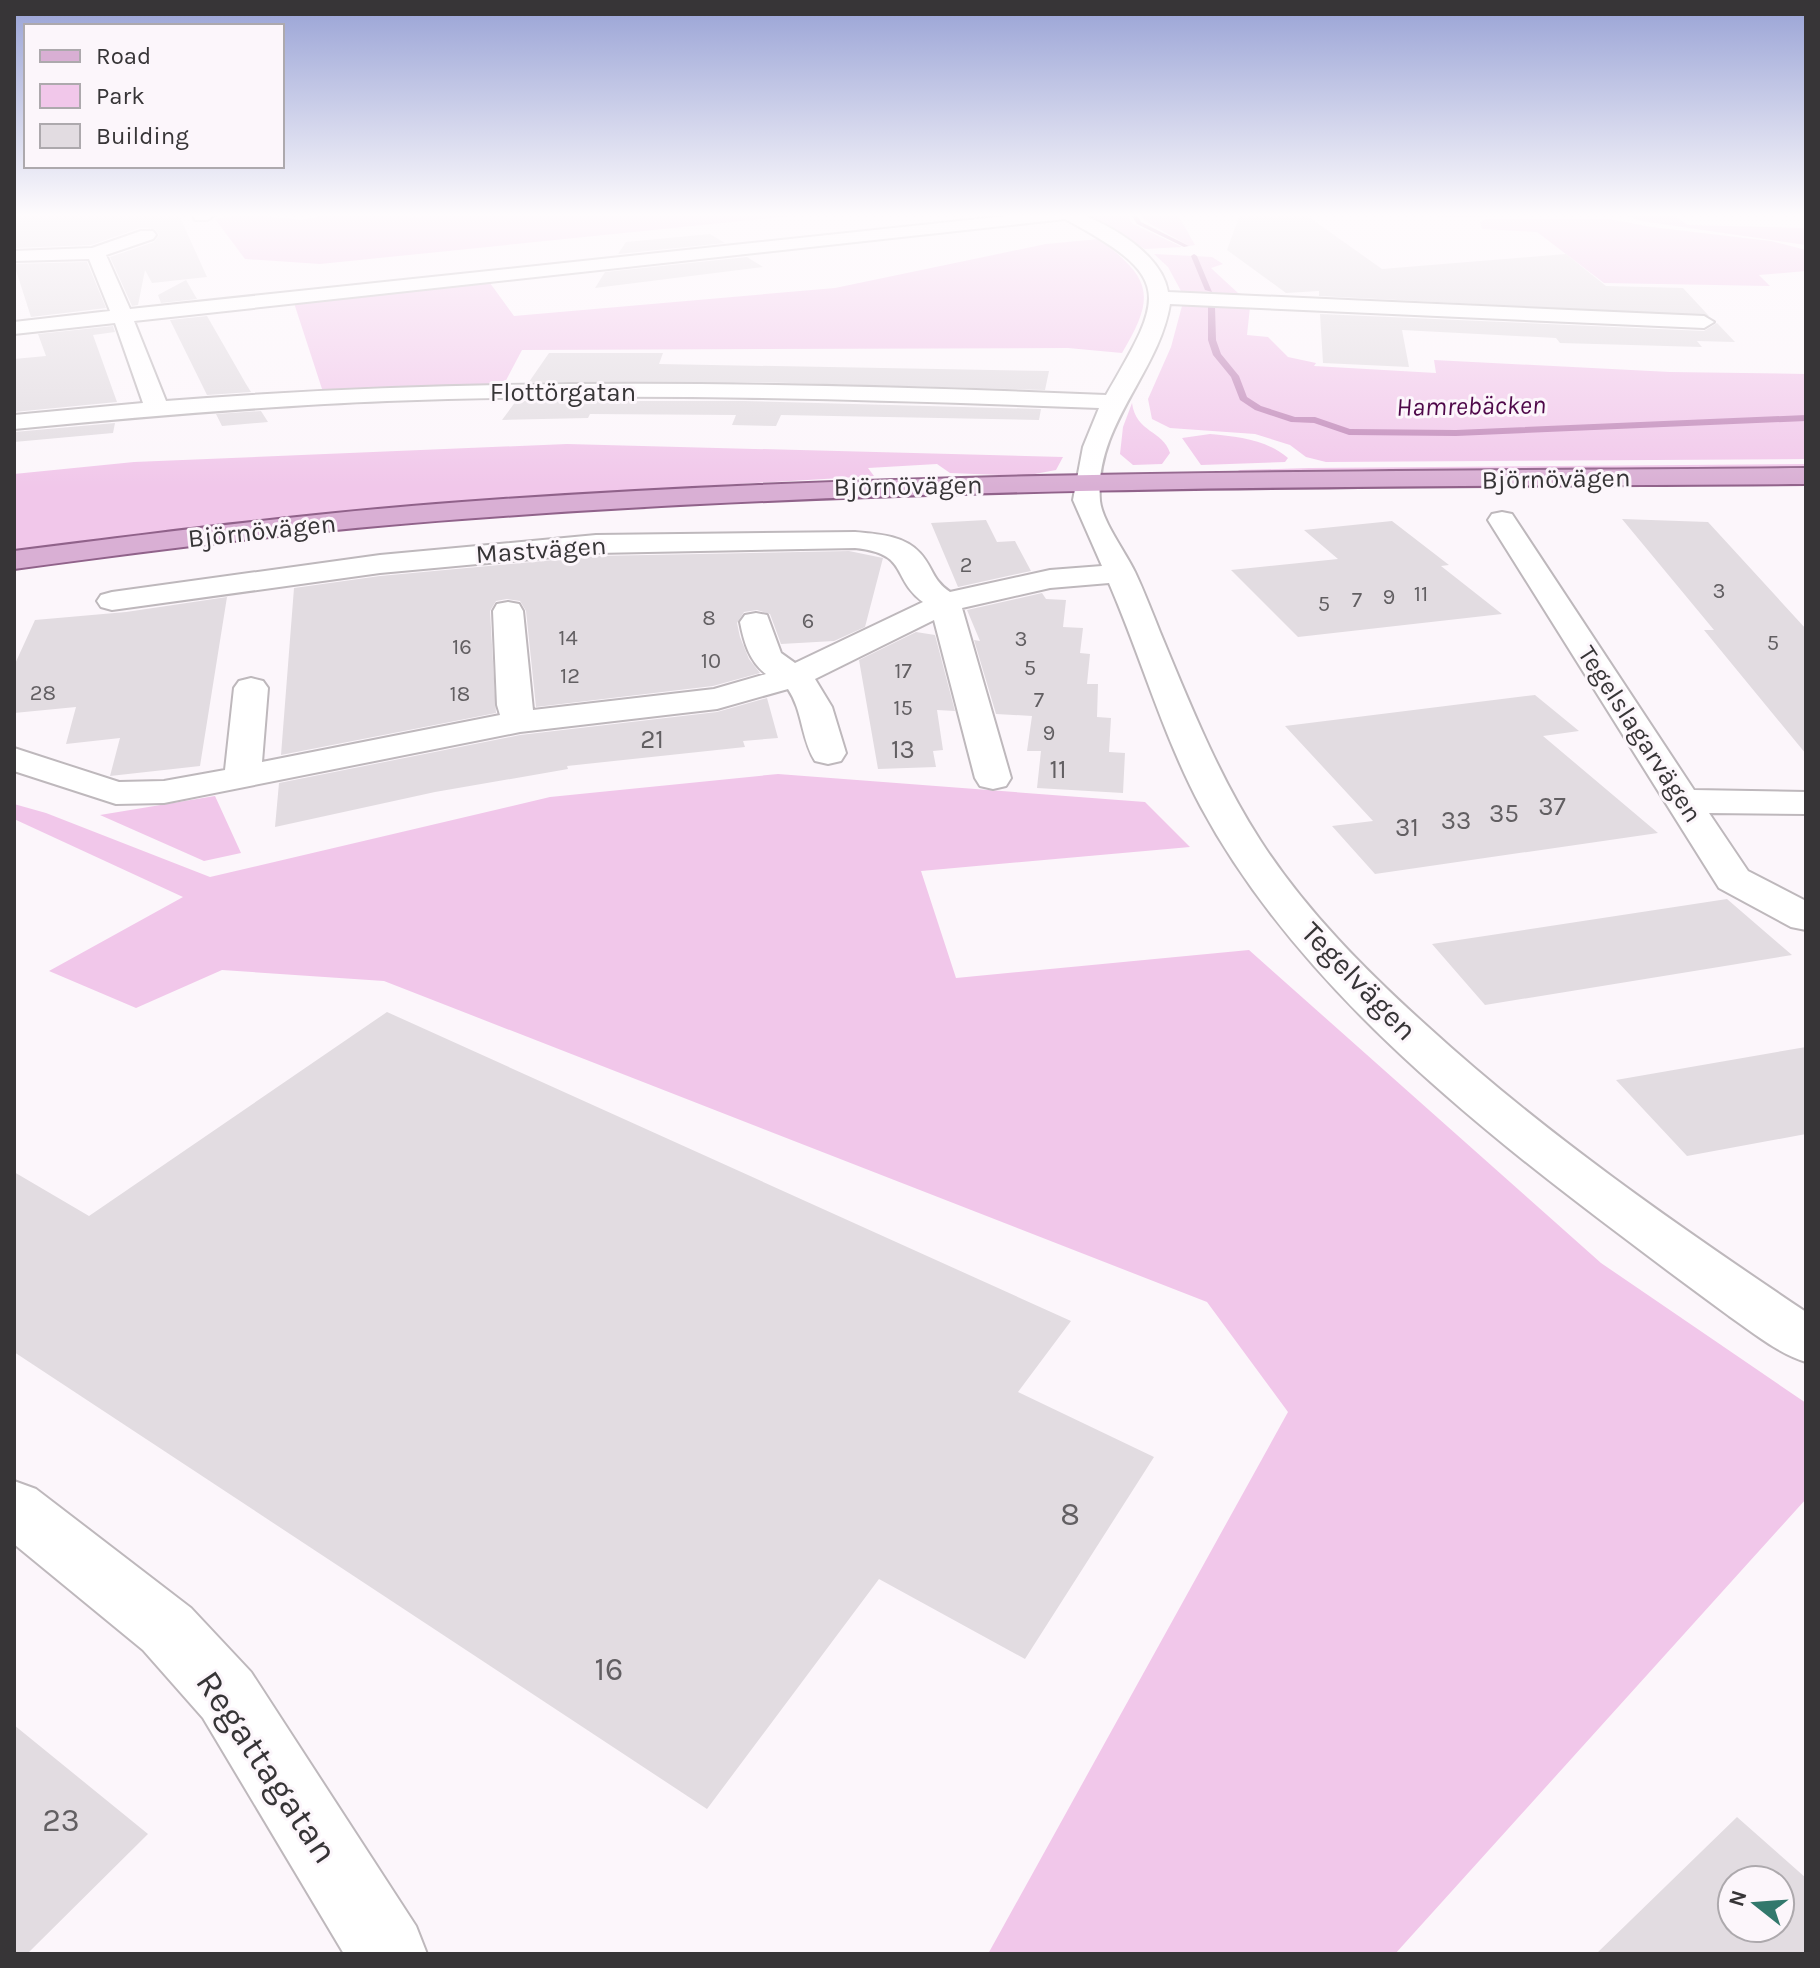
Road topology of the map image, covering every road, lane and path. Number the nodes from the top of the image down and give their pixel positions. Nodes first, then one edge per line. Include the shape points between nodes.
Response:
1 (119, 305) edge
2 (226, 305) edge
3 (1159, 305) edge
4 (1316, 305) edge
5 (123, 316) junction
6 (1704, 322) dead end
7 (14, 328) edge
8 (1114, 402) junction
9 (157, 408) junction
10 (14, 422) edge
11 (1806, 476) edge
12 (1089, 483) junction
13 (1502, 520) dead end
14 (14, 560) edge
15 (1121, 573) junction
16 (112, 601) dead end
17 (945, 603) junction
18 (508, 611) dead end
19 (756, 622) dead end
20 (792, 677) junction
21 (251, 688) dead end
22 (520, 722) junction
23 (828, 753) dead end
24 (14, 759) edge
25 (243, 776) junction
26 (993, 778) dead end
27 (1683, 801) junction
28 (1806, 803) edge
29 (1806, 918) edge
30 (1806, 1341) edge
31 (14, 1507) edge
32 (388, 1954) edge

1 - 5 street
2 - 5 street
3 - 8 street, Tegelvägen via 1146,347
4 - 6 street
5 - 7 street
5 - 9 street
8 - 9 street, Flottörgatan via 500,392
8 - 12 street, Tegelvägen via 1093,452
9 - 10 street, Flottörgatan
11 - 12 main road, Björnövägen
12 - 14 main road, Björnövägen via 807,489 498,508
12 - 15 street, Tegelvägen via 1086,504
13 - 27 street, Tegelslagarvägen
15 - 17 street via 1006,586
15 - 30 street, Tegelvägen via 1189,745 1222,809 1287,905 1332,958 1515,1128 1660,1240
16 - 17 street, Mastvägen via 518,551 716,540 855,540 884,543 908,557 924,588
17 - 20 street
17 - 26 street, Mastvägen
18 - 22 street, Mastvägen via 514,705
19 - 20 street via 760,649 771,665
20 - 22 street via 717,699
20 - 23 street via 808,692
21 - 25 street
22 - 25 street
24 - 25 street via 116,793 164,792
27 - 28 street
27 - 29 street, Tegelslagarvägen via 1733,879
31 - 32 street, Regattagatan via 167,1629 227,1695

